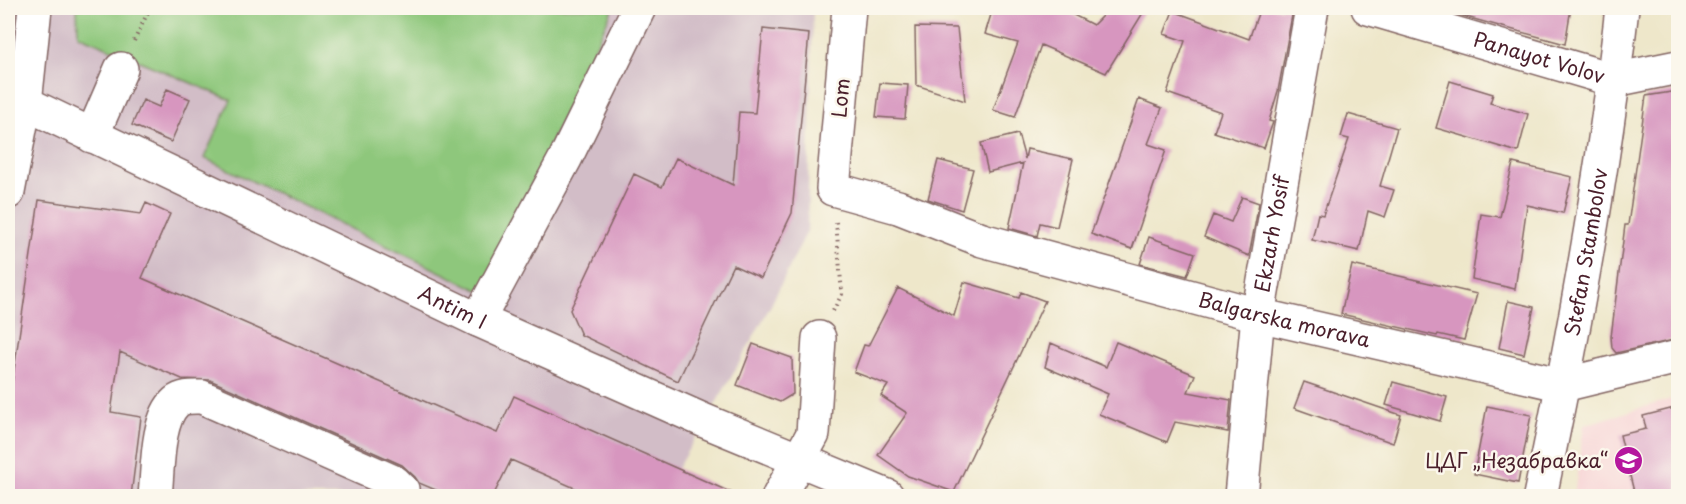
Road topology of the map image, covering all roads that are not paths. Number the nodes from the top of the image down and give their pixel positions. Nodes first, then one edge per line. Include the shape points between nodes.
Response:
1 (34, 8) edge
2 (639, 8) edge
3 (849, 8) edge
4 (1312, 8) edge
5 (1368, 8) edge
6 (1622, 8) edge
7 (1678, 67) edge
8 (121, 69) road end
9 (1614, 80) junction
10 (25, 103) junction
11 (92, 136) junction
12 (833, 189) joint
13 (8, 192) edge
14 (1258, 315) junction
15 (478, 320) junction
16 (819, 338) road end
17 (1678, 357) edge
18 (1563, 385) junction
19 (800, 459) junction
20 (155, 496) edge
21 (400, 496) edge
22 (779, 496) edge
23 (887, 496) edge
24 (1241, 496) edge
25 (1540, 496) edge

1 - 10 street
2 - 15 street via 565,159
3 - 12 street, Lom
4 - 14 street, Ekzarh Yosif
5 - 9 street, Panayot Volov
6 - 9 street, Stefan Stambolov
7 - 9 street, Panayot Volov
8 - 11 street
9 - 18 street, Stefan Stambolov
10 - 11 street, Antim I
10 - 13 street
11 - 15 street, Antim I
12 - 14 street, Balgarska morava via 898,207 982,240
14 - 18 street, Balgarska morava
14 - 24 street, Ekzarh Yosif
15 - 19 street, Antim I
16 - 19 street via 813,434
17 - 18 street, Balgarska morava
18 - 25 street, Stefan Stambolov
19 - 22 street
19 - 23 street, Antim I
20 - 21 street via 167,413 177,401 189,396 202,397 394,482 402,490

